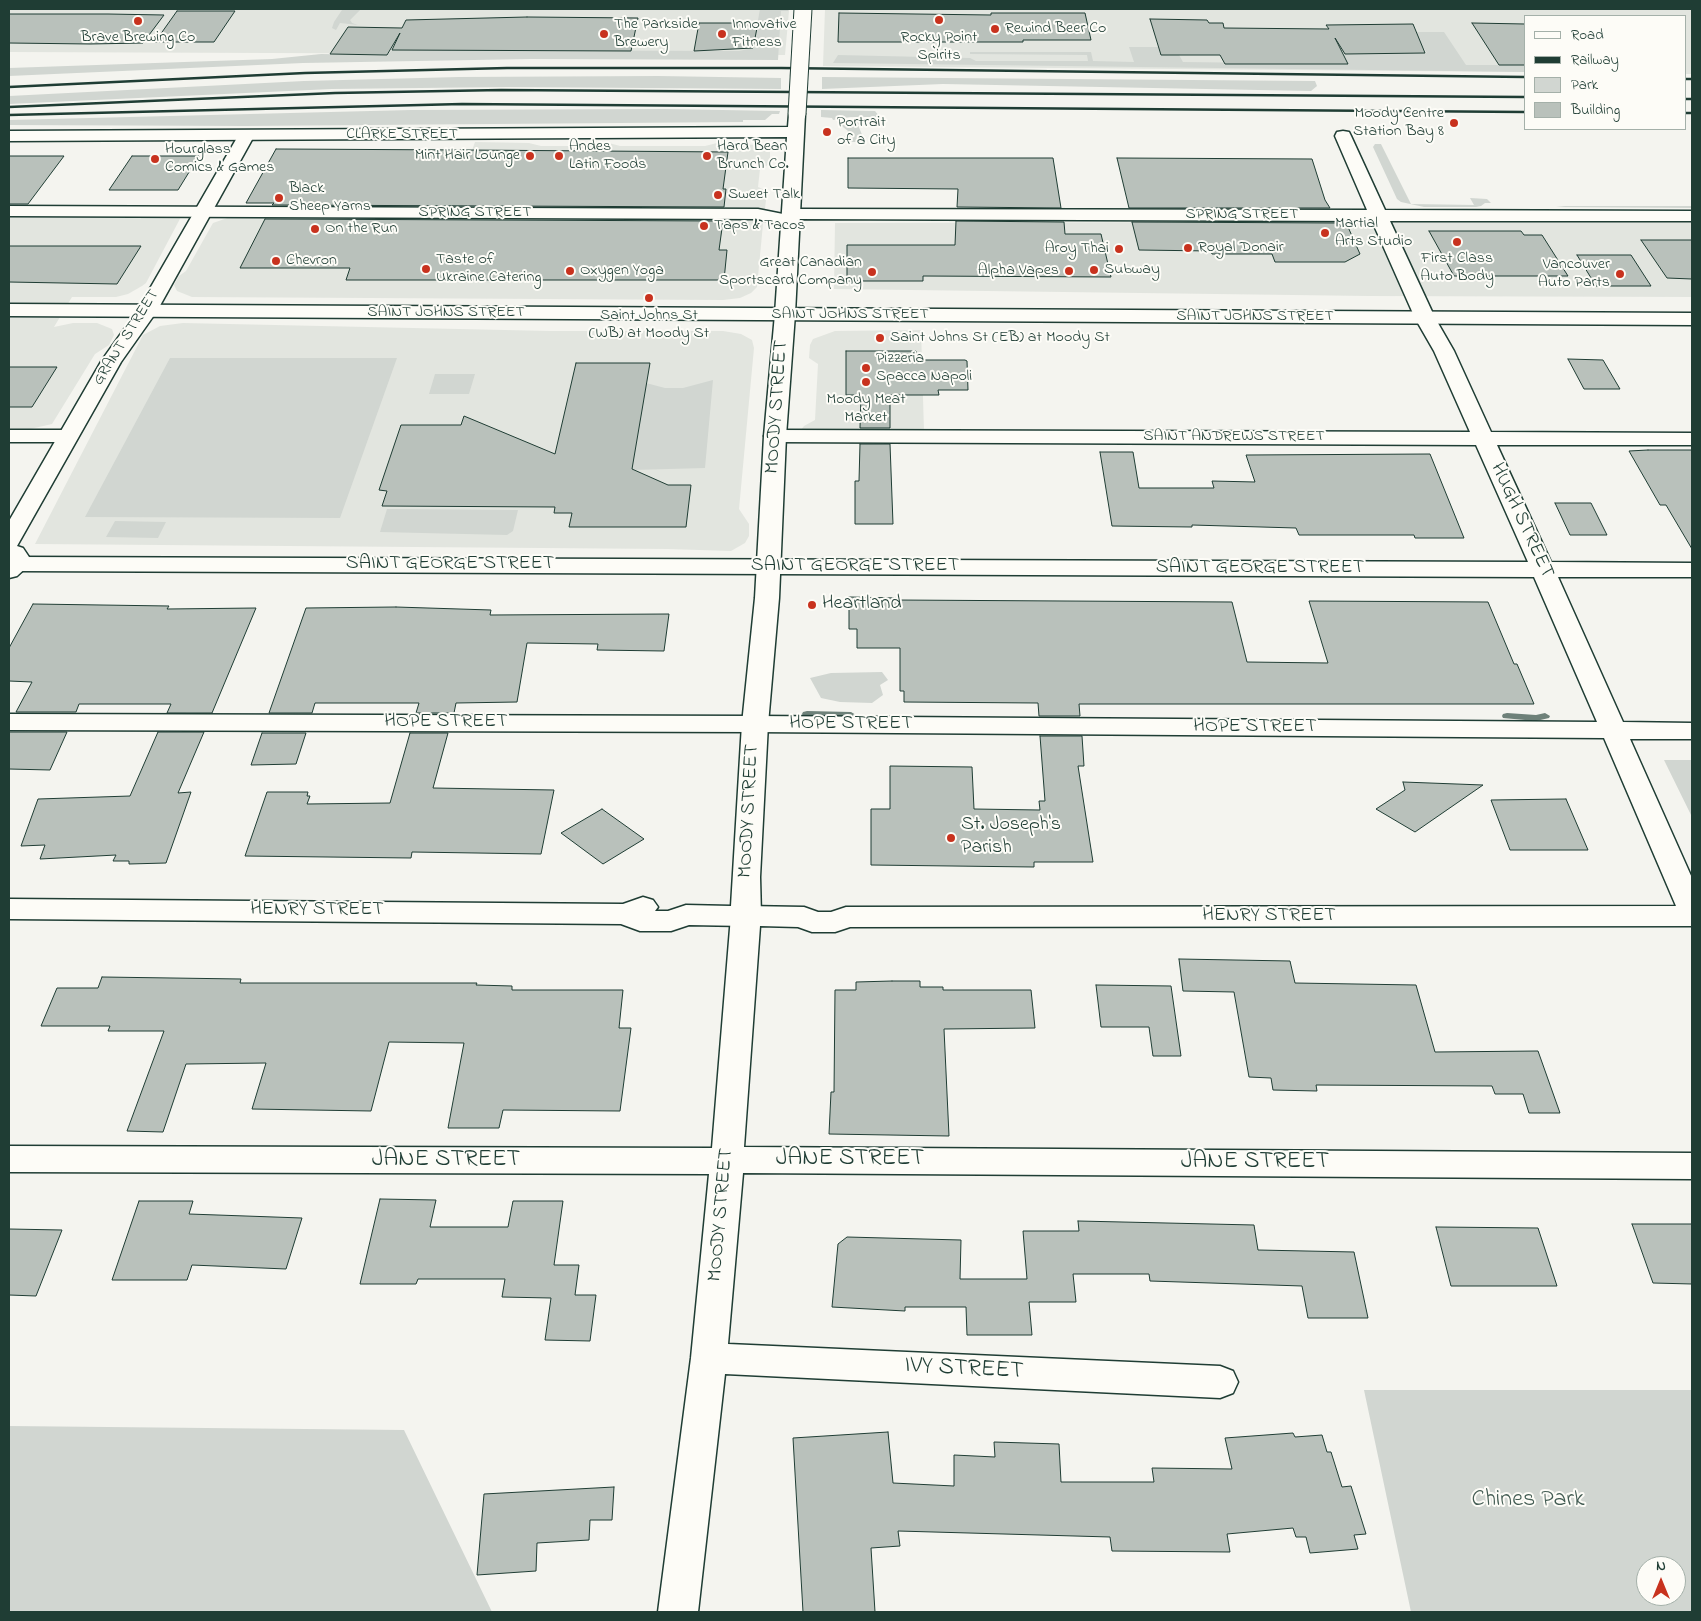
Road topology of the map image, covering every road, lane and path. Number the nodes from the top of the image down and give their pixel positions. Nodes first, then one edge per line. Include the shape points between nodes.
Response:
1 (803, 9) edge
2 (796, 132) junction
3 (9, 136) edge
4 (246, 136) junction
5 (1343, 136) dead end
6 (9, 211) edge
7 (202, 212) junction
8 (1378, 215) junction
9 (1692, 216) edge
10 (791, 219) junction
11 (9, 310) edge
12 (147, 311) junction
13 (785, 314) junction
14 (1426, 318) junction
15 (1692, 319) edge
16 (9, 436) edge
17 (67, 436) junction
18 (775, 436) junction
19 (1483, 438) junction
20 (1692, 439) edge
21 (9, 540) edge
22 (12, 562) edge
23 (769, 566) junction
24 (1542, 569) junction
25 (1692, 570) edge
26 (9, 722) edge
27 (755, 724) junction
28 (1615, 730) junction
29 (1692, 731) edge
30 (9, 909) edge
31 (1692, 910) edge
32 (746, 916) junction
33 (1692, 916) edge
34 (9, 1158) edge
35 (728, 1161) junction
36 (1692, 1166) edge
37 (709, 1358) junction
38 (1220, 1382) dead end
39 (678, 1612) edge

1 - 2 street, MOODY STREET, bridge
2 - 4 street, CLARKE STREET
2 - 10 street, MOODY STREET
3 - 4 street, CLARKE STREET
4 - 7 street, GRANT STREET
5 - 8 street, HUGH STREET
6 - 7 street, SPRING STREET
7 - 10 street, SPRING STREET via 758,214
7 - 12 street, GRANT STREET
8 - 9 street, SPRING STREET
8 - 10 street, SPRING STREET
8 - 14 street, HUGH STREET
10 - 13 street, MOODY STREET
11 - 12 street, SAINT JOHNS STREET
12 - 13 street, SAINT JOHNS STREET
12 - 17 street, GRANT STREET via 112,360
13 - 14 street, SAINT JOHNS STREET
13 - 18 street, MOODY STREET
14 - 15 street, SAINT JOHNS STREET
14 - 19 street, HUGH STREET
16 - 17 street
17 - 21 street, GRANT STREET
18 - 19 street, SAINT ANDREWS STREET
18 - 23 street, MOODY STREET
19 - 20 street, SAINT ANDREWS STREET
19 - 24 street, HUGH STREET
22 - 23 street, SAINT GEORGE STREET
23 - 24 street, SAINT GEORGE STREET
23 - 27 street, MOODY STREET
24 - 25 street, SAINT GEORGE STREET
24 - 28 street, HUGH STREET
26 - 27 street, HOPE STREET
27 - 28 street, HOPE STREET
27 - 32 street, MOODY STREET
28 - 29 street, HOPE STREET
28 - 31 street, HUGH STREET
30 - 32 street, HENRY STREET via 626,914 640,921 670,921 686,914
32 - 33 street, HENRY STREET via 804,917 812,922 835,922 846,917
32 - 35 street, MOODY STREET
34 - 35 street, JANE STREET
35 - 36 street, JANE STREET
35 - 37 street, MOODY STREET
37 - 38 street, IVY STREET
37 - 39 street, MOODY STREET

